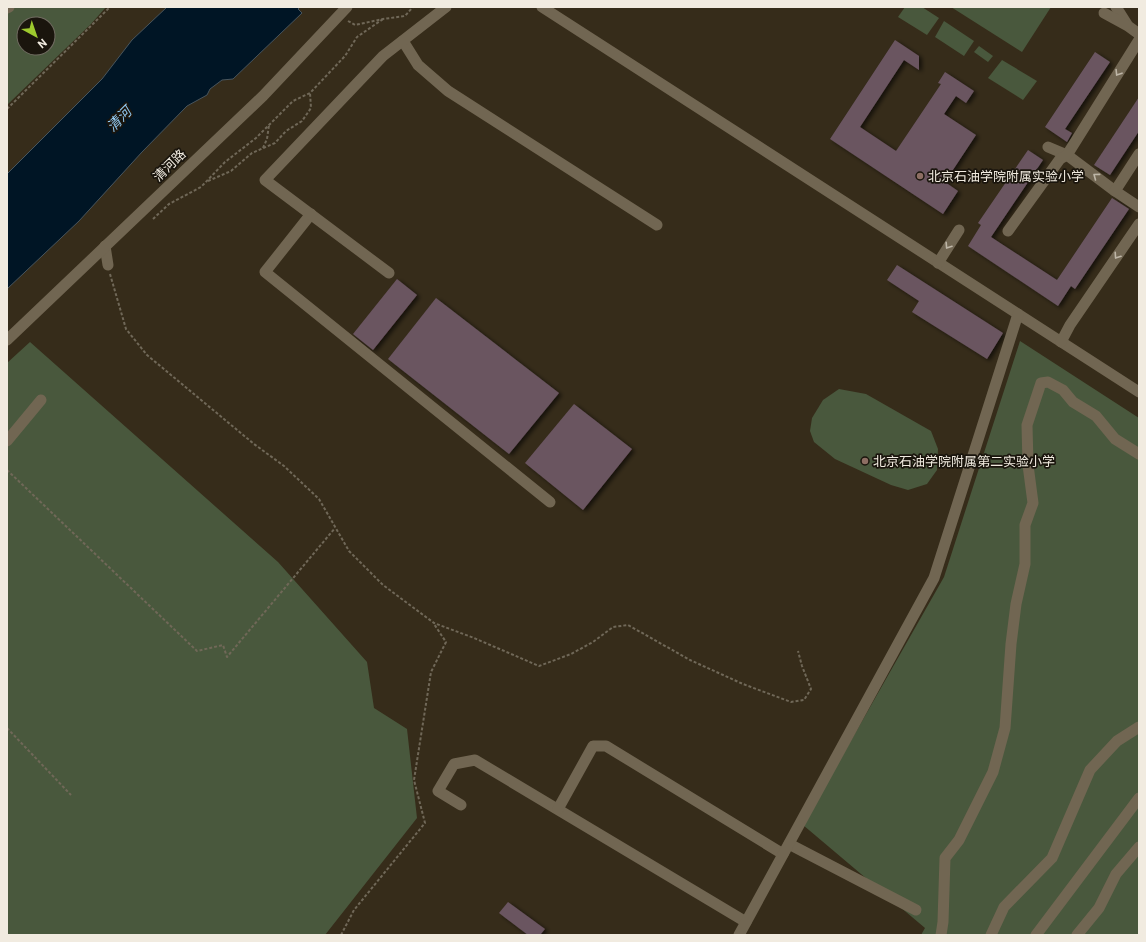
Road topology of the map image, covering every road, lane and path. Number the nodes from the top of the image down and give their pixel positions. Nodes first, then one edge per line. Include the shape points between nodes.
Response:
1 (110, 7) edge
2 (413, 7) edge
3 (446, 7) edge
4 (542, 7) edge
5 (1116, 7) edge
6 (344, 10) edge
7 (1104, 13) dead end
8 (383, 19) junction
9 (1128, 26) junction
10 (1139, 34) edge
11 (1139, 40) edge
12 (403, 41) junction
13 (310, 93) junction
14 (7, 109) edge
15 (270, 124) junction
16 (1048, 147) dead end
17 (262, 149) junction
18 (1139, 154) edge
19 (1067, 155) junction
20 (206, 182) junction
21 (1115, 191) junction
22 (1139, 207) edge
23 (311, 214) junction
24 (153, 219) dead end
25 (1139, 224) edge
26 (657, 225) dead end
27 (959, 230) dead end
28 (1008, 231) dead end
29 (105, 246) junction
30 (938, 263) junction
31 (108, 265) joint
32 (389, 274) dead end
33 (1018, 314) junction
34 (7, 340) edge
35 (1060, 342) junction
36 (1139, 392) edge
37 (41, 400) dead end
38 (7, 441) edge
39 (1139, 454) edge
40 (7, 470) edge
41 (550, 502) dead end
42 (336, 527) junction
43 (434, 623) junction
44 (798, 651) dead end
45 (1139, 727) edge
46 (7, 728) edge
47 (71, 795) dead end
48 (1139, 798) edge
49 (461, 805) dead end
50 (558, 809) junction
51 (789, 844) junction
52 (1139, 847) edge
53 (783, 854) junction
54 (916, 910) dead end
55 (746, 922) junction
56 (341, 935) edge
57 (739, 935) edge
58 (941, 935) edge
59 (991, 935) edge
60 (1036, 935) edge
61 (1077, 935) edge

1 - 14 path
2 - 8 path via 405,16
3 - 12 street
4 - 30 street
5 - 9 street
6 - 8 path via 347,21 355,25
6 - 29 street, 清河路 via 263,96
7 - 9 street
8 - 13 path via 357,37 345,56
9 - 10 street
11 -> 19 street
12 - 23 street via 383,56 265,180
12 - 26 street via 418,65 448,91
13 - 15 path via 293,101
13 - 17 path via 311,108 302,121 286,131 275,143
15 - 17 path
15 - 20 path via 225,162
16 - 19 street
17 - 20 path via 252,153 231,171
18 - 21 street
21 -> 19 street
19 - 28 street via 1060,159
20 - 24 path via 202,187 169,204
21 - 22 street
23 - 32 street
23 - 41 street via 265,272
25 -> 35 street
27 -> 30 street
29 - 31 street
29 - 34 street, 清河路
30 - 33 street
31 - 42 path via 126,329 147,355 284,466 319,499
33 - 35 street
33 - 51 street via 934,578
35 - 36 street
37 - 38 street
39 - 58 street via 1115,439 1096,416 1073,402 1063,390 1048,382 1041,383 1027,425 1028,465 1033,503 1025,525 1025,564 1011,644 1006,728 993,772 959,840 945,858
40 - 42 path via 197,651 223,645 227,657
42 - 43 path via 349,551 383,585
43 - 44 path via 539,666 571,654 613,627 628,625 690,660 791,702 804,700 811,689
43 - 56 path via 446,642 431,672 414,780 425,823 354,910
45 - 59 street via 1117,741 1090,770 1052,858 1004,907
46 - 47 path
48 - 60 street
49 - 50 street via 438,791 454,764 475,760
50 - 53 street via 593,746 606,746
50 - 55 street
51 - 53 street
51 - 54 street
52 - 61 street via 1116,874 1099,908
53 - 55 street
55 - 57 street

